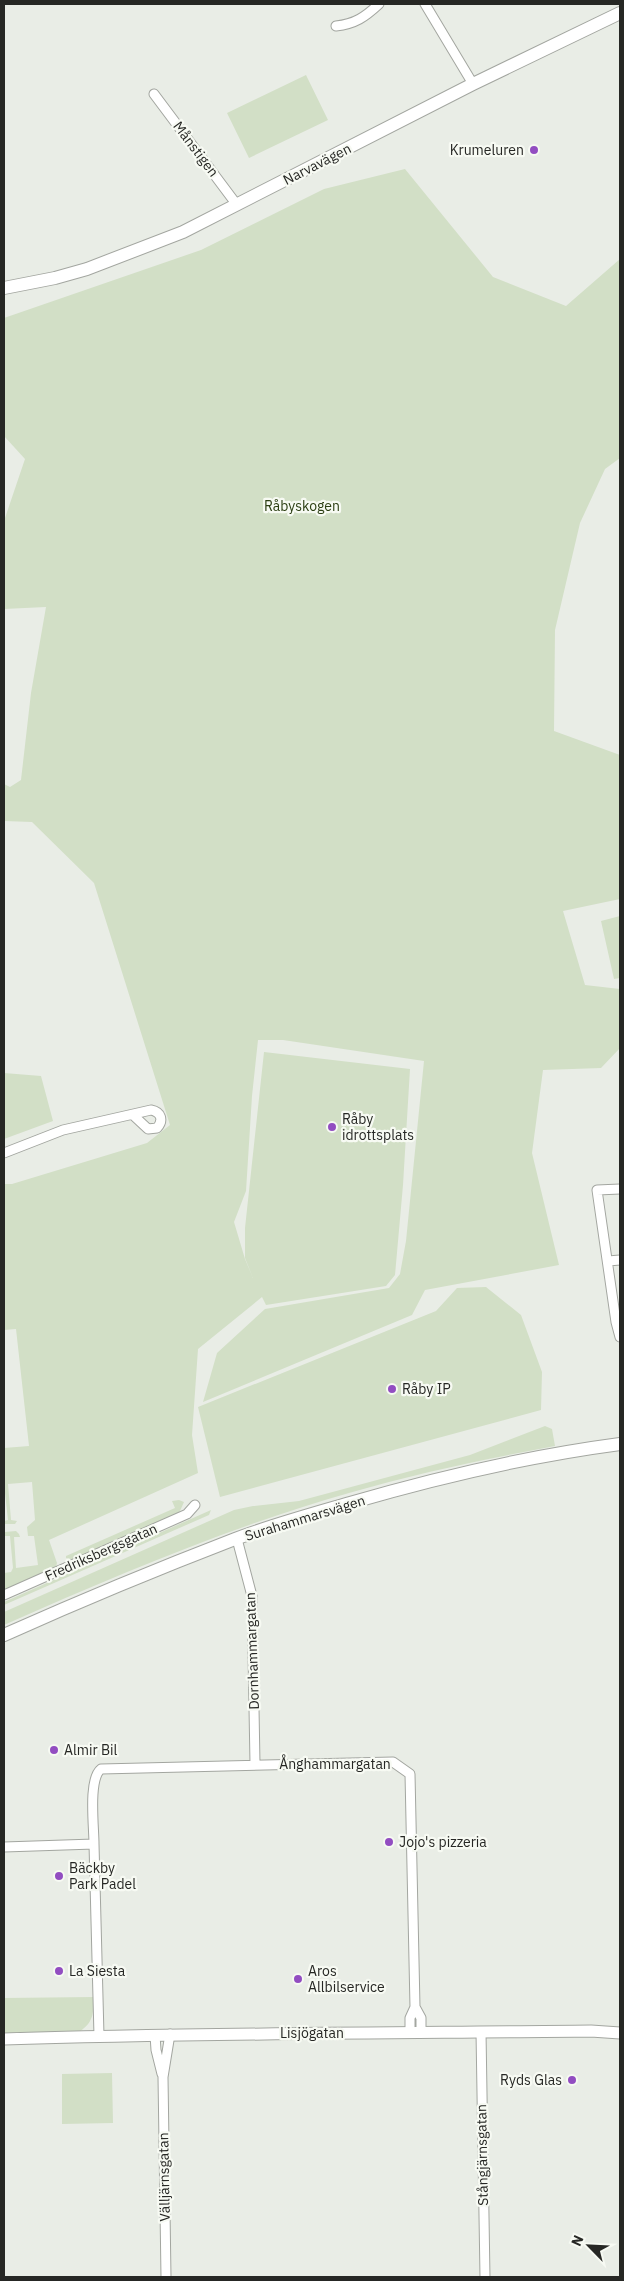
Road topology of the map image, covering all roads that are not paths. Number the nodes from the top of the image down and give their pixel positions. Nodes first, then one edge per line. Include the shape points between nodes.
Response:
1 (379, 4) edge
2 (425, 4) edge
3 (620, 13) edge
4 (336, 26) dead end
5 (473, 84) junction
6 (154, 94) dead end
7 (237, 205) junction
8 (4, 288) edge
9 (133, 1115) dead end
10 (4, 1153) edge
11 (620, 1189) edge
12 (620, 1260) edge
13 (608, 1261) junction
14 (620, 1337) edge
15 (620, 1444) edge
16 (195, 1505) dead end
17 (237, 1539) junction
18 (4, 1595) edge
19 (4, 1635) edge
20 (255, 1764) junction
21 (94, 1844) junction
22 (4, 1847) edge
23 (416, 2032) junction
24 (481, 2032) junction
25 (620, 2033) edge
26 (155, 2034) junction
27 (170, 2034) junction
28 (99, 2036) junction
29 (4, 2039) edge
30 (163, 2076) junction
31 (166, 2277) edge
32 (484, 2277) edge

1 - 4 street via 351,25
2 - 5 street
3 - 5 main road, Narvavägen
5 - 7 main road, Narvavägen
6 - 7 street, Månstigen
7 - 8 main road, Narvavägen via 132,253 55,278
9 - 10 street via 63,1130
11 - 13 street via 597,1190
12 - 13 street
13 - 14 street
15 - 17 main road, Surahammarsvägen via 501,1464 406,1487
16 - 18 street, Fredriksbergsgatan via 187,1514
17 - 19 main road, Surahammarsvägen
17 - 20 street, Dornhammargatan via 252,1596
20 - 21 street, Ånghammargatan via 101,1769 93,1785
20 - 23 street, Ånghammargatan via 394,1762 410,1774 415,2007 410,2018
21 - 22 street
21 - 28 street
23 - 24 street, Lisjögatan
23 - 27 street, Lisjögatan
24 - 25 street, Lisjögatan
24 - 32 street, Stångjärnsgatan
26 - 27 street, Lisjögatan
26 - 28 street, Lisjögatan
26 - 30 street, Välljärnsgatan
27 - 30 street, Välljärnsgatan
28 - 29 street, Lisjögatan
30 - 31 street, Välljärnsgatan

